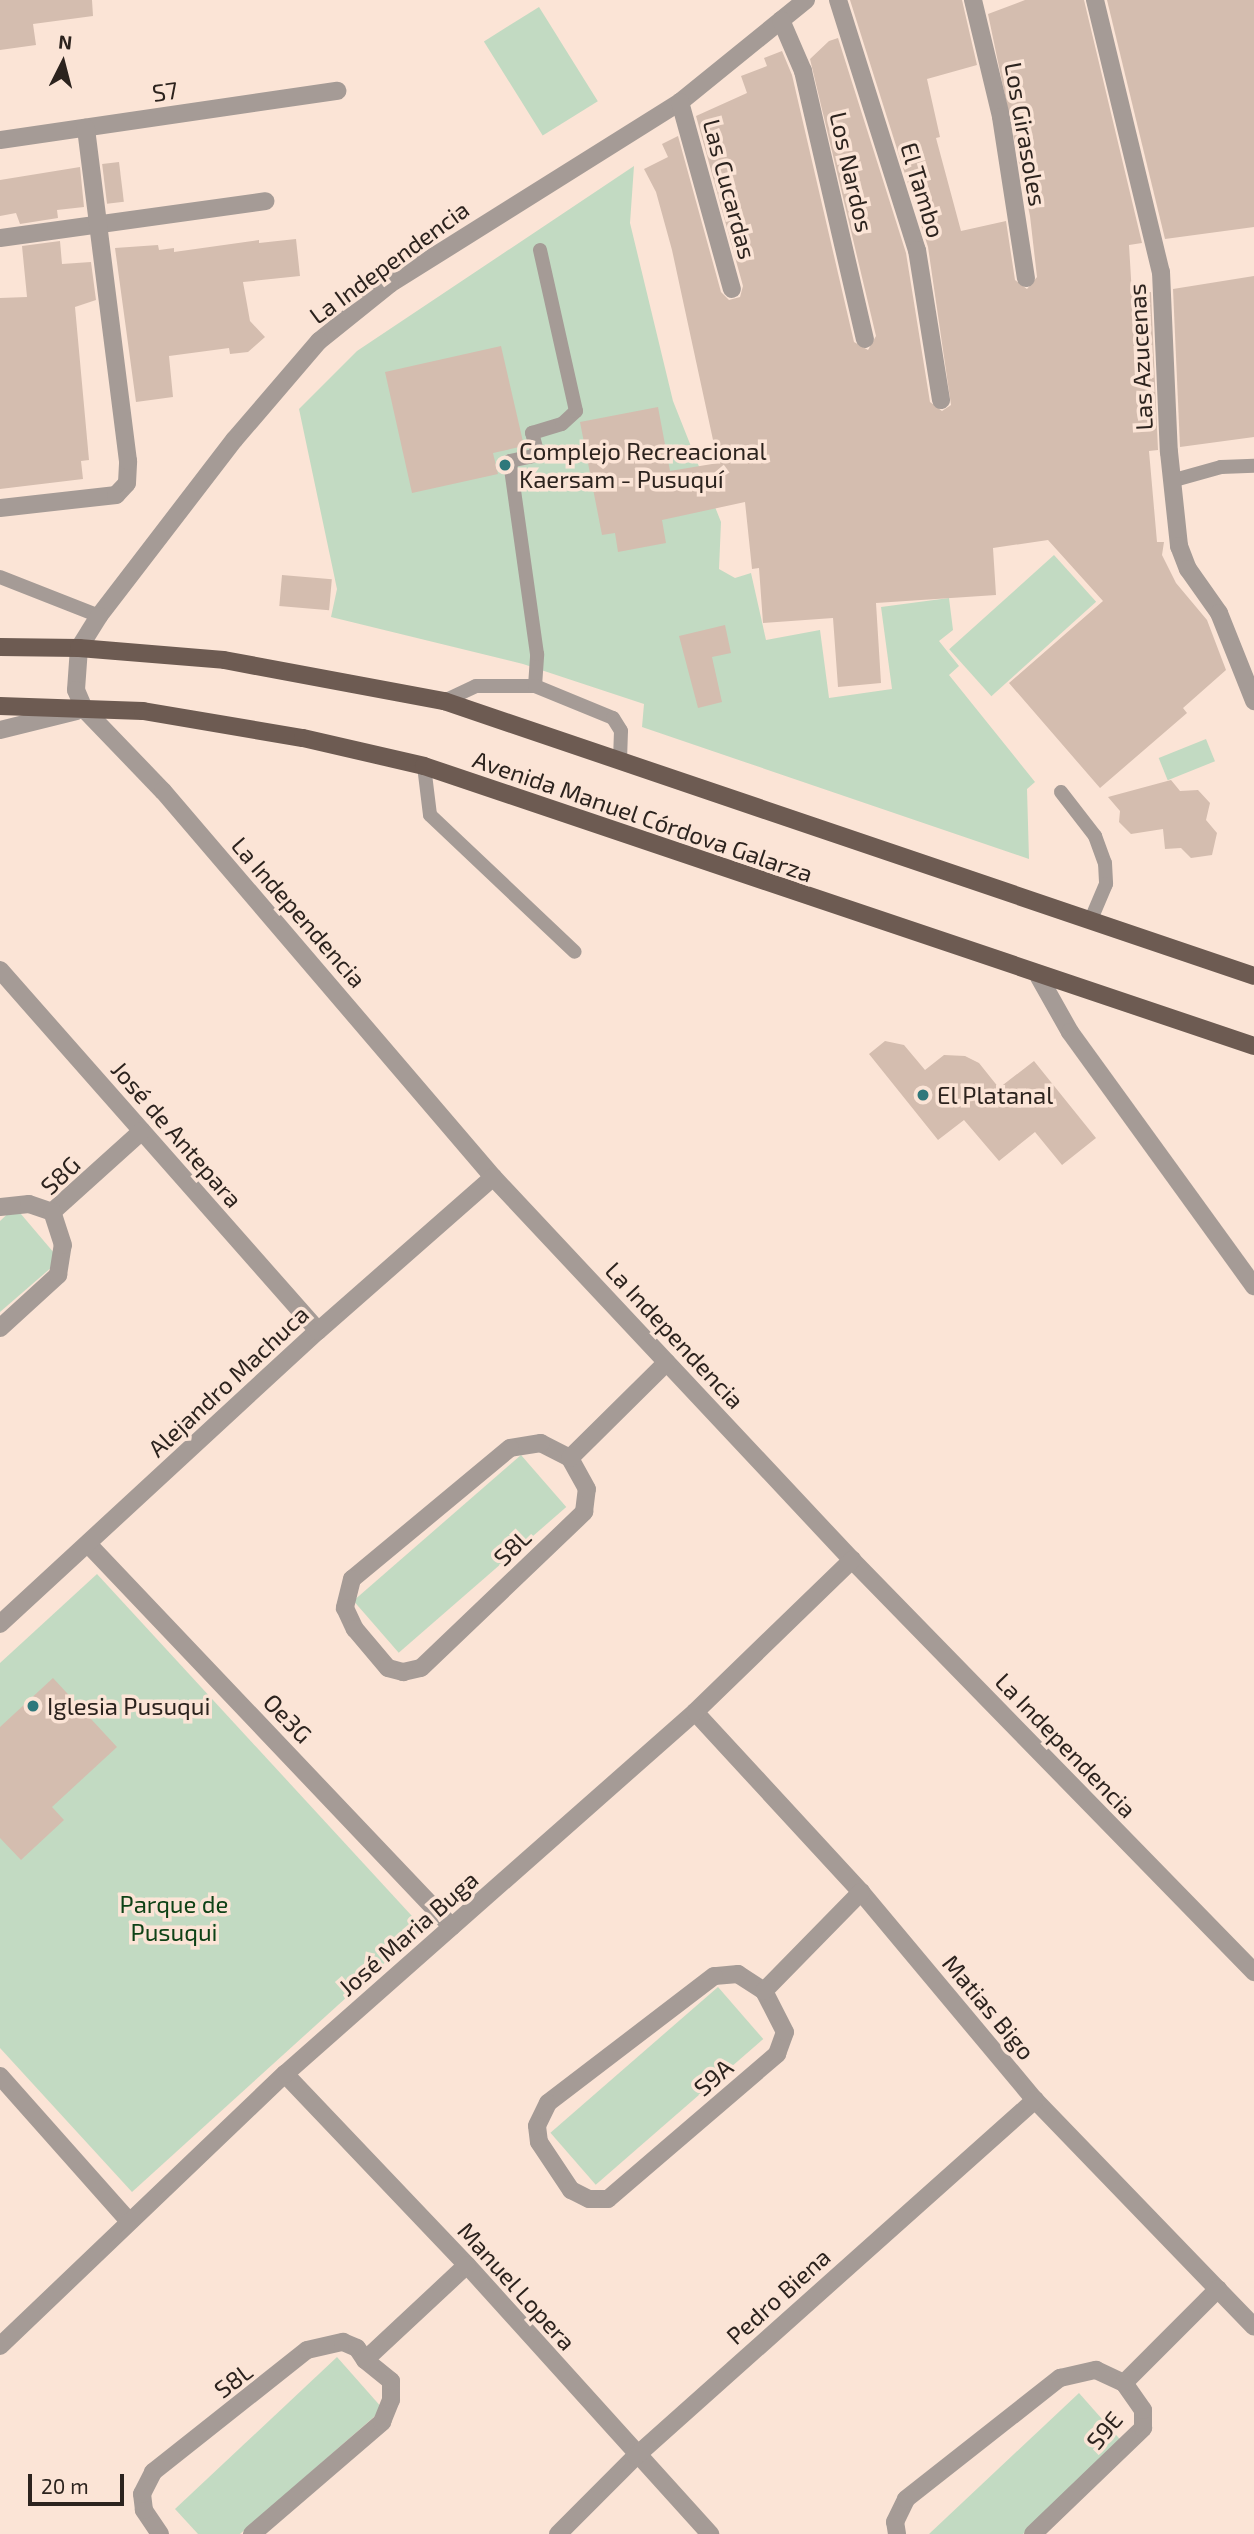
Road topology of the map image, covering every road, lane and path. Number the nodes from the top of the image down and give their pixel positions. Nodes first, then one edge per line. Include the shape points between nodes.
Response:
1 (806, 0) edge
2 (838, 0) edge
3 (973, 0) edge
4 (1095, 0) edge
5 (781, 20) junction
6 (337, 91) dead end
7 (680, 102) junction
8 (86, 128) junction
9 (0, 140) edge
10 (265, 201) dead end
11 (99, 222) junction
12 (0, 238) edge
13 (540, 250) dead end
14 (1026, 278) dead end
15 (732, 289) dead end
16 (865, 339) dead end
17 (941, 400) dead end
18 (1254, 466) edge
19 (1171, 481) junction
20 (0, 508) edge
21 (0, 577) edge
22 (99, 616) junction
23 (0, 647) edge
24 (79, 648) junction
25 (535, 686) junction
26 (444, 701) junction
27 (1254, 701) edge
28 (0, 706) edge
29 (84, 709) junction
30 (0, 730) edge
31 (620, 761) junction
32 (424, 766) junction
33 (1061, 792) dead end
34 (1091, 919) junction
35 (575, 952) dead end
36 (0, 970) edge
37 (1254, 976) edge
38 (1039, 977) junction
39 (1254, 1046) edge
40 (142, 1130) junction
41 (493, 1177) junction
42 (0, 1207) edge
43 (52, 1212) junction
44 (1254, 1286) edge
45 (0, 1328) edge
46 (318, 1331) junction
47 (667, 1362) junction
48 (570, 1458) junction
49 (88, 1544) junction
50 (852, 1560) junction
51 (0, 1624) edge
52 (695, 1712) junction
53 (861, 1892) junction
54 (452, 1927) junction
55 (1254, 1972) edge
56 (764, 1991) junction
57 (285, 2074) junction
58 (0, 2076) edge
59 (1035, 2100) junction
60 (128, 2220) junction
61 (467, 2265) junction
62 (1218, 2289) junction
63 (1254, 2327) edge
64 (0, 2346) edge
65 (365, 2360) junction
66 (1124, 2383) junction
67 (636, 2456) junction
68 (896, 2528) edge
69 (160, 2534) edge
70 (252, 2534) edge
71 (558, 2534) edge
72 (710, 2534) edge
73 (1033, 2534) edge

1 - 5 street, La Independencia
2 - 17 street, El Tambo via 917,250
3 - 14 street, Los Girasoles via 1001,117
4 - 19 street, Las Azucenas via 1161,272
5 - 7 street, La Independencia
5 - 16 street, Los Nardos via 803,71
6 - 8 street, S7
7 - 15 street, Las Cucardas
7 - 22 street, La Independencia via 401,277 319,341 234,440
8 - 9 street, S7
8 - 11 street
10 - 11 street
11 - 12 street
11 - 20 street via 127,483 116,495
13 - 25 lane via 576,411 562,424 532,433 537,455 510,461 537,654
18 - 19 lane via 1221,467
19 - 27 street, Las Azucenas via 1184,558 1219,613
21 - 22 lane
22 - 24 street, La Independencia
23 - 24 main road, Avenida Manuel Córdova Galarza
24 - 26 main road, Avenida Manuel Córdova Galarza via 224,660
24 - 29 street via 75,679
25 - 26 lane via 476,686
25 - 31 lane via 613,718 621,731
26 - 31 main road, Avenida Manuel Córdova Galarza
28 - 29 main road, Avenida Manuel Córdova Galarza
29 - 30 street
29 - 32 main road, Avenida Manuel Córdova Galarza via 143,711 233,725
29 - 41 street, La Independencia via 163,791
31 - 34 main road, Avenida Manuel Córdova Galarza
32 - 35 lane via 430,815
32 - 38 main road, Avenida Manuel Córdova Galarza
33 - 34 lane via 1095,836 1105,863 1106,884
34 - 37 main road, Avenida Manuel Córdova Galarza
36 - 40 street, José de Antepara
38 - 39 main road, Avenida Manuel Córdova Galarza
38 - 44 street via 1070,1031
40 - 43 street, S8G
40 - 46 street, José de Antepara
41 - 46 street, Alejandro Machuca
41 - 47 street, La Independencia
42 - 43 street via 29,1204
43 - 45 street, S8G via 63,1245 58,1275
46 - 49 street, Alejandro Machuca
47 - 48 street
47 - 50 street, La Independencia
48 - 48 street, S8L via 541,1443 510,1448 352,1579 345,1593 345,1608 355,1629 388,1668 403,1672 421,1668 584,1513 587,1489
49 - 51 street, Alejandro Machuca
49 - 54 street, Oe3G
50 - 52 street, José Maria Buga
50 - 55 street, La Independencia
52 - 53 street, Matias Bigo
52 - 54 street, José Maria Buga
53 - 56 street
53 - 59 street, Matias Bigo
54 - 57 street, José Maria Buga
56 - 56 street, S9A via 738,1974 702,1982 548,2103 537,2126 539,2142 571,2190 589,2199 608,2199 777,2054 785,2032
57 - 60 street, José Maria Buga
57 - 61 street, Manuel Lopera
58 - 60 street
59 - 62 street, Matias Bigo
59 - 67 street, Pedro Biena
60 - 64 street, José Maria Buga
61 - 65 street
61 - 67 street, Manuel Lopera
62 - 63 street, Matias Bigo
62 - 66 street, S9E
65 - 69 street, S8L via 357,2348 344,2342 307,2350 153,2472 142,2494 144,2510
65 - 70 street via 391,2381 391,2400 383,2422
66 - 68 street via 1096,2370 1060,2378 906,2499
66 - 73 street, S9E via 1143,2410 1143,2428
67 - 71 street, Pedro Biena
67 - 72 street, Manuel Lopera

